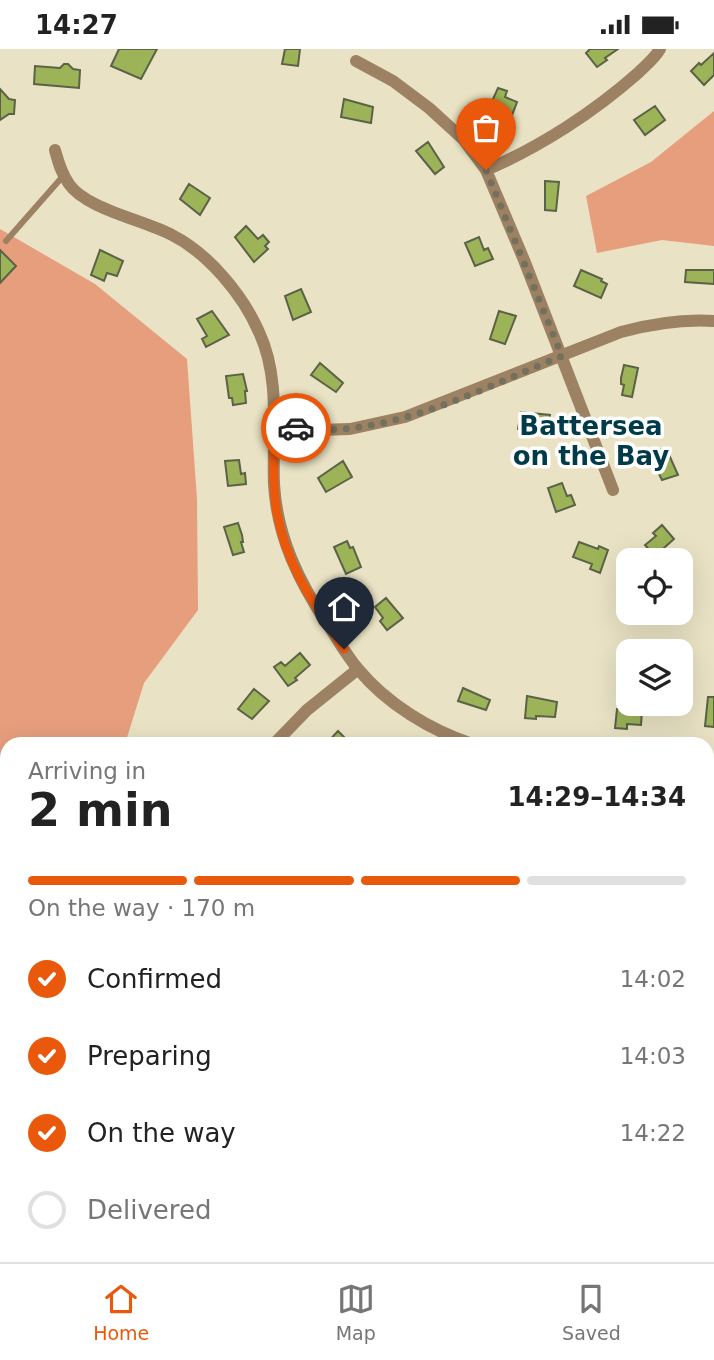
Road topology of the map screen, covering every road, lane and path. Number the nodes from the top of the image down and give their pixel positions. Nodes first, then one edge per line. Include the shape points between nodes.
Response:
1 (660, 49) edge
2 (356, 61) dead end
3 (55, 149) dead end
4 (486, 170) junction
5 (64, 175) junction
6 (6, 241) dead end
7 (714, 321) edge
8 (562, 356) junction
9 (274, 426) junction
10 (613, 490) dead end
11 (358, 669) junction
12 (281, 737) edge
13 (452, 737) edge

1 - 4 street via 603,102
2 - 4 street via 429,108 455,131
3 - 5 street
4 - 8 street
5 - 6 lane
5 - 9 street via 75,192 173,235 232,287 266,352
7 - 8 street via 645,325
8 - 9 street via 373,426 319,430
8 - 10 street
9 - 11 street via 275,496 286,546 307,594
11 - 12 street via 307,709
11 - 13 street via 418,719

